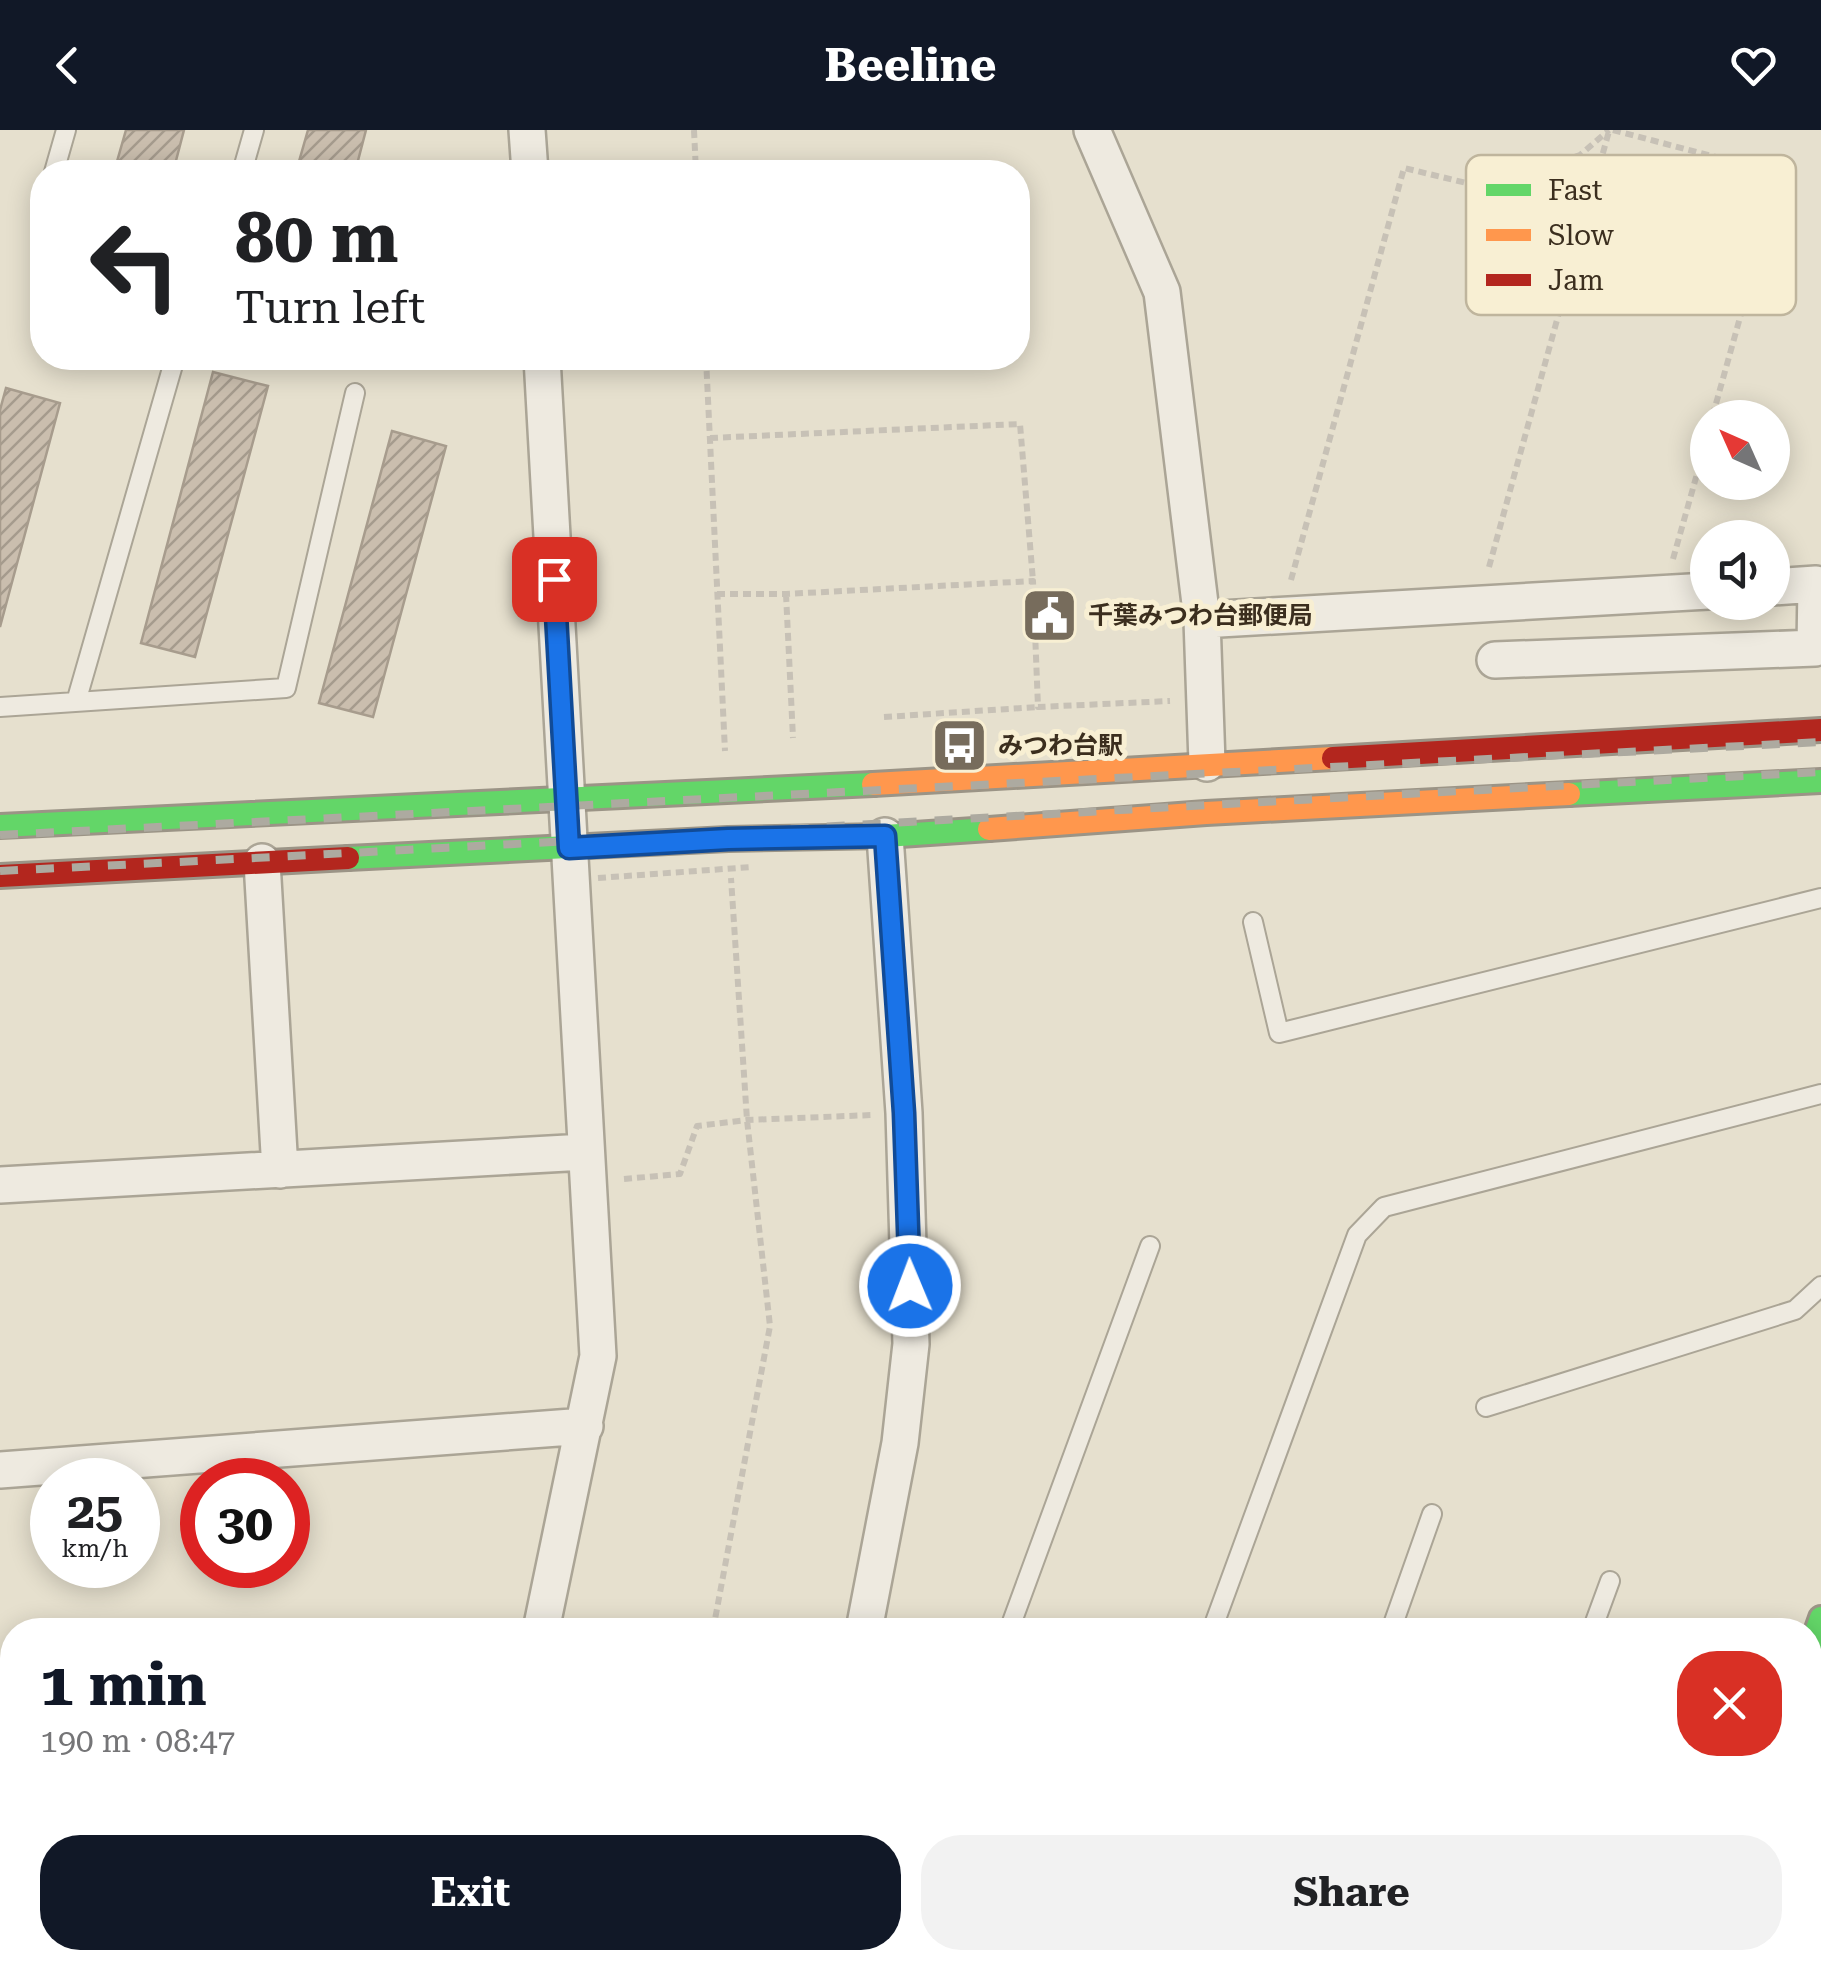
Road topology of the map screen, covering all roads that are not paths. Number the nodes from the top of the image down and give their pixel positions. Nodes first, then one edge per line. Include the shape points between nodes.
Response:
1 (66, 130) edge
2 (254, 130) edge
3 (527, 130) edge
4 (1092, 130) edge
5 (57, 160) edge
6 (245, 160) edge
7 (529, 160) edge
8 (172, 370) edge
9 (543, 370) edge
10 (354, 393) dead end
11 (1790, 586) edge
12 (1690, 592) edge
13 (1202, 620) junction
14 (1495, 660) dead end
15 (76, 702) junction
16 (0, 707) edge
17 (1821, 730) edge
18 (1207, 763) junction
19 (1821, 781) edge
20 (566, 799) junction
21 (0, 826) edge
22 (885, 836) junction
23 (569, 848) junction
24 (262, 862) junction
25 (0, 876) edge
26 (1821, 898) edge
27 (1253, 922) dead end
28 (1821, 1094) edge
29 (587, 1167) junction
30 (280, 1170) junction
31 (0, 1185) edge
32 (1150, 1246) dead end
33 (1821, 1286) edge
34 (1486, 1407) dead end
35 (585, 1426) junction
36 (0, 1470) edge
37 (1432, 1514) dead end
38 (1610, 1582) dead end
39 (544, 1618) edge
40 (866, 1618) edge
41 (1014, 1618) edge
42 (1216, 1618) edge
43 (1395, 1618) edge
44 (1596, 1618) edge

1 - 5 lane
2 - 6 lane
3 - 7 street
4 - 13 street via 1162,292
8 - 15 lane
9 - 20 street
10 - 15 lane via 286,688
11 - 14 street via 1816,584 1814,648
12 - 13 street
13 - 18 street
15 - 16 lane
17 - 18 street
18 - 20 street
19 - 22 street
20 - 21 street
20 - 23 street
22 - 23 street
22 - 40 street via 911,1344 900,1443
23 - 24 street
23 - 29 street
24 - 25 street
24 - 30 street
26 - 27 lane via 1278,1034
28 - 42 lane via 1384,1207 1358,1235
29 - 30 street
29 - 35 street via 598,1356
30 - 31 street
32 - 41 lane
33 - 34 lane via 1795,1310
35 - 36 street
35 - 39 street
37 - 43 lane
38 - 44 lane

